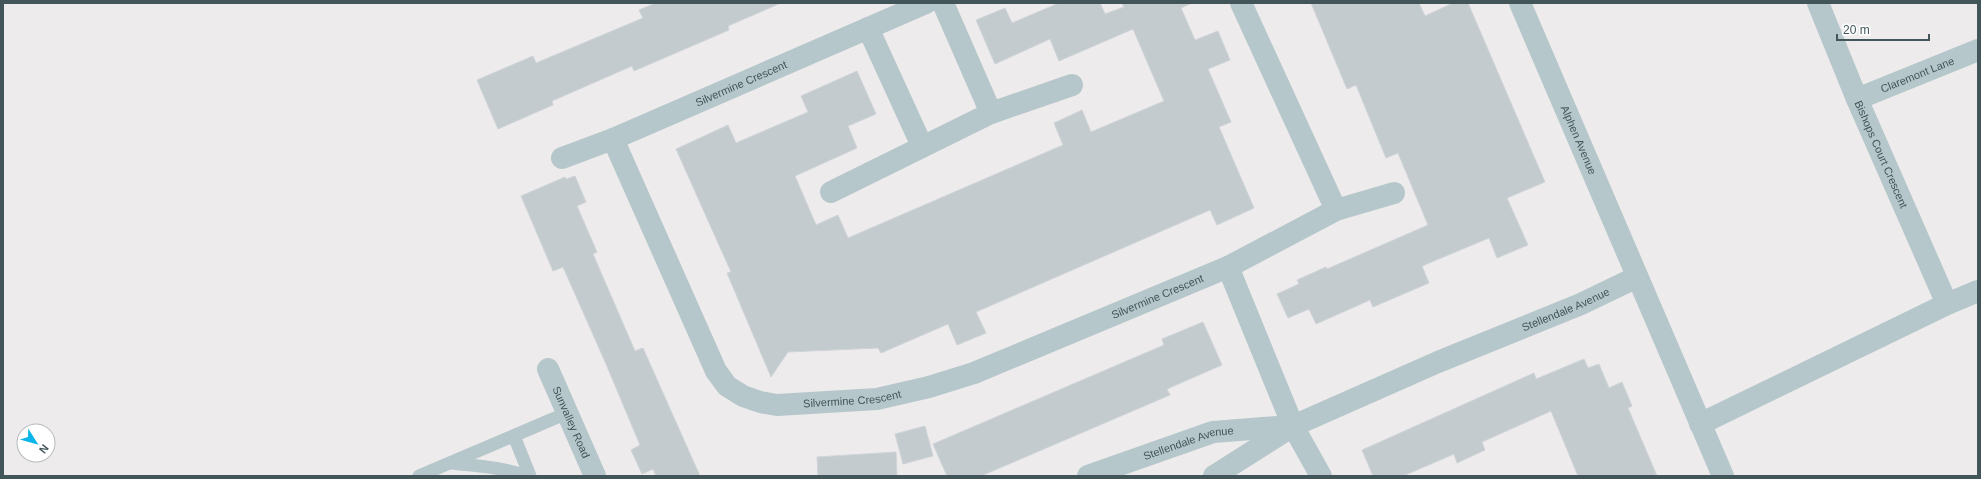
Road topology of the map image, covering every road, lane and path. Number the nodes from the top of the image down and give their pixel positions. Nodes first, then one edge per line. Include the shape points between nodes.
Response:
1 (926, 3) edge
2 (943, 3) edge
3 (1241, 3) edge
4 (1520, 3) edge
5 (1818, 3) edge
6 (868, 28) junction
7 (1978, 50) edge
8 (1072, 85) dead end
9 (1857, 99) junction
10 (991, 113) junction
11 (614, 139) junction
12 (922, 146) junction
13 (562, 158) dead end
14 (831, 192) dead end
15 (1394, 193) dead end
16 (1336, 210) junction
17 (1228, 267) junction
18 (1637, 276) junction
19 (1978, 291) edge
20 (1947, 304) junction
21 (548, 369) dead end
22 (567, 413) junction
23 (1700, 424) junction
24 (1293, 426) junction
25 (514, 436) junction
26 (450, 463) junction
27 (419, 476) edge
28 (525, 476) edge
29 (530, 476) edge
30 (594, 476) edge
31 (1088, 476) edge
32 (1214, 476) edge
33 (1321, 476) edge
34 (1723, 476) edge

1 - 6 street, Silvermine Crescent
2 - 10 street
3 - 16 street
4 - 18 street, Alphen Avenue
5 - 9 street, Bishops Court Crescent
6 - 11 street, Silvermine Crescent
6 - 12 street
7 - 9 street, Claremont Lane
8 - 10 street
9 - 20 street, Bishops Court Crescent
10 - 12 street
11 - 13 street, Silvermine Crescent
11 - 17 street, Silvermine Crescent via 716,372 728,386 743,396 760,402 777,405 877,399 929,387 974,372
12 - 14 street
15 - 16 street, Silvermine Crescent
16 - 17 street, Silvermine Crescent
17 - 24 street
18 - 23 street
18 - 24 street, Stellendale Avenue via 1581,304 1438,362
19 - 20 street
20 - 23 street
21 - 22 street, Sunvalley Road
22 - 25 lane
22 - 30 street, Sunvalley Road
23 - 34 street
24 - 31 street, Stellendale Avenue via 1213,432
24 - 32 street, Stellendale Avenue
24 - 33 street
25 - 26 lane
25 - 29 lane
26 - 27 lane
26 - 28 lane via 508,470

